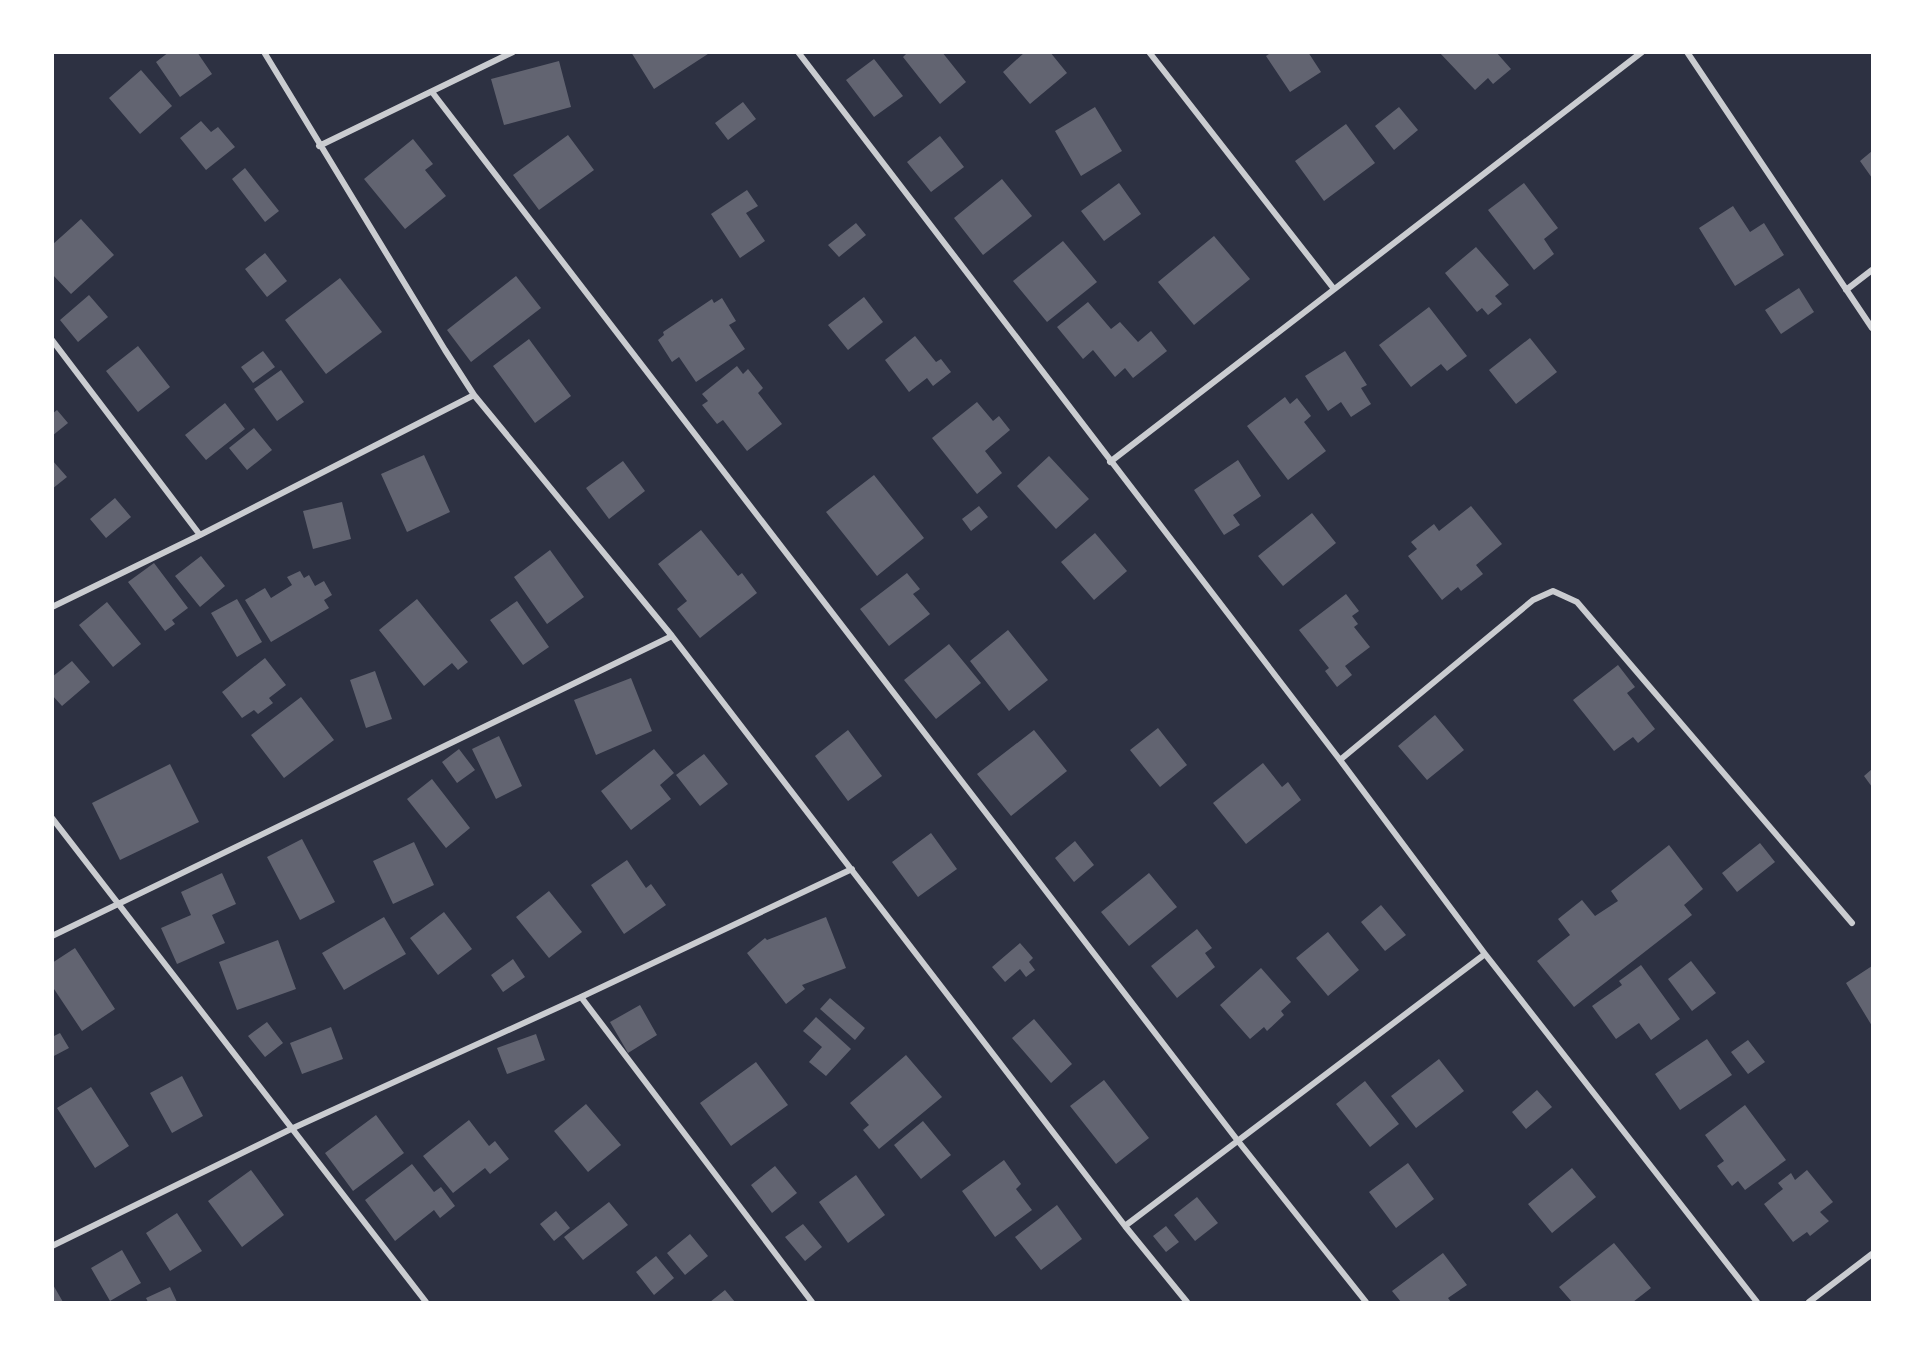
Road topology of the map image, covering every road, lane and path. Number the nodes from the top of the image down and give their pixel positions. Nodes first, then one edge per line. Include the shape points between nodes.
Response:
1 (264, 52) edge
2 (513, 52) edge
3 (798, 52) edge
4 (1149, 52) edge
5 (1642, 52) edge
6 (1687, 52) edge
7 (432, 92) junction
8 (319, 146) junction
9 (1872, 270) edge
10 (1334, 289) junction
11 (1846, 290) junction
12 (1872, 328) edge
13 (52, 340) edge
14 (474, 394) junction
15 (1110, 462) junction
16 (201, 535) junction
17 (52, 607) edge
18 (672, 636) junction
19 (1340, 760) junction
20 (52, 818) edge
21 (852, 869) junction
22 (120, 904) junction
23 (1852, 923) dead end
24 (52, 936) edge
25 (1485, 954) junction
26 (580, 997) junction
27 (291, 1129) junction
28 (1238, 1141) junction
29 (1125, 1226) junction
30 (52, 1246) edge
31 (1872, 1254) edge
32 (426, 1302) edge
33 (812, 1302) edge
34 (1187, 1302) edge
35 (1366, 1302) edge
36 (1757, 1302) edge
37 (1809, 1302) edge

1 - 8 street
2 - 7 street
3 - 15 street
4 - 10 street
5 - 10 street
6 - 11 street
7 - 8 street
7 - 28 street
8 - 14 street
9 - 11 street
10 - 15 street
11 - 12 street
13 - 16 street
14 - 16 street
14 - 18 street
15 - 19 street
16 - 17 street
18 - 21 street
18 - 22 street
19 - 23 street via 1533,600 1553,591 1577,602
19 - 25 street
20 - 22 street
21 - 26 street
21 - 29 street
22 - 24 street
22 - 27 street
25 - 28 street
25 - 36 street
26 - 27 street
26 - 33 street
27 - 30 street
27 - 32 street
28 - 29 street
28 - 35 street
29 - 34 street
31 - 37 street

